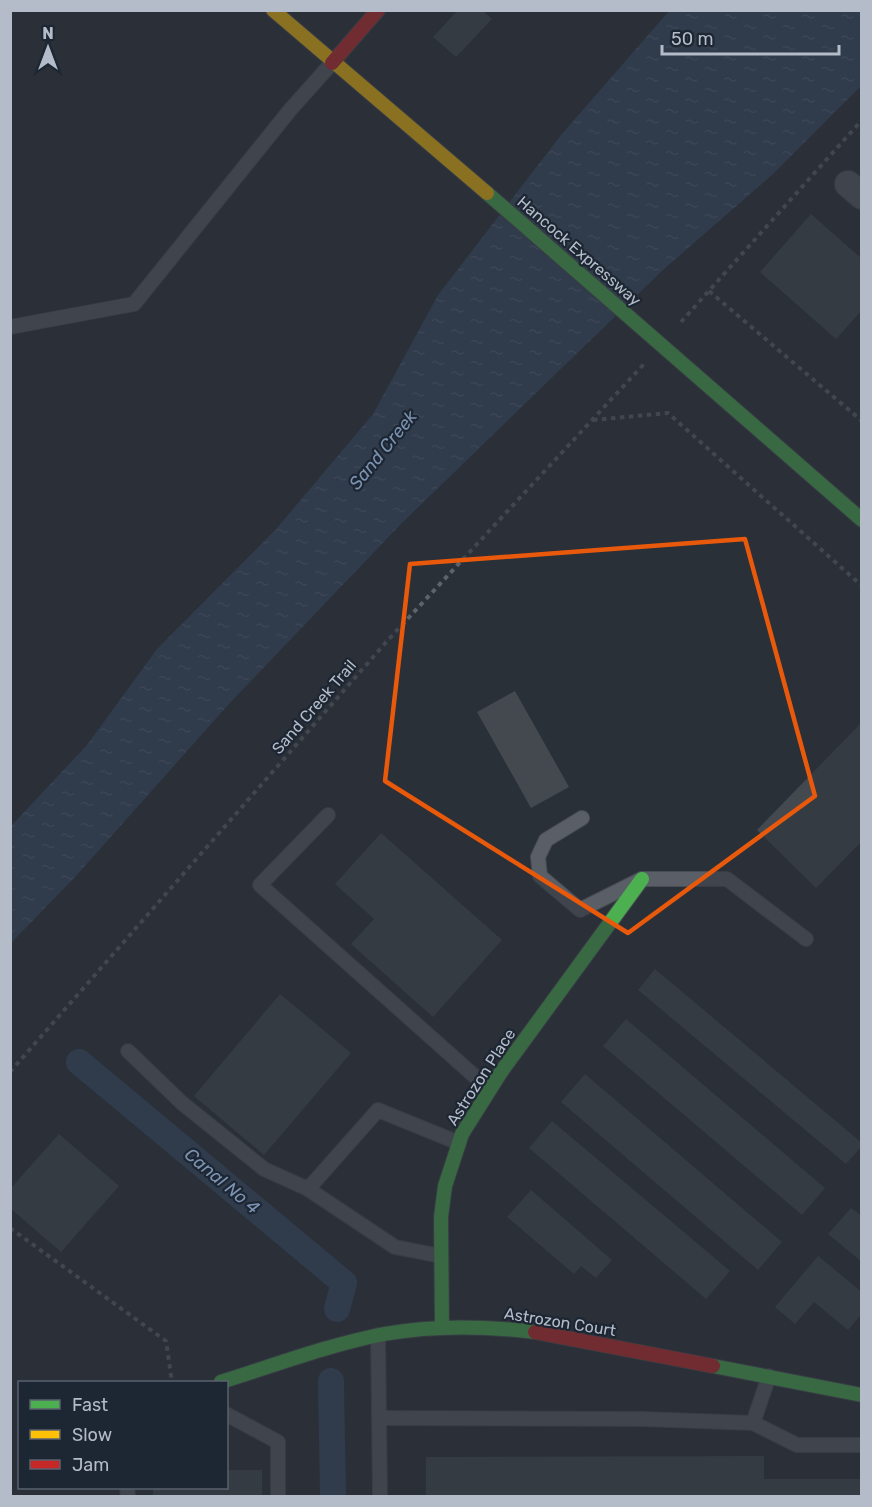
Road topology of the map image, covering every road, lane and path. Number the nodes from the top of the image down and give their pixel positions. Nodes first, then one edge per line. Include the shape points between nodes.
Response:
1 (273, 10) edge
2 (378, 10) edge
3 (332, 63) junction
4 (861, 120) edge
5 (709, 291) junction
6 (681, 322) dead end
7 (10, 327) edge
8 (644, 364) dead end
9 (593, 420) junction
10 (861, 421) edge
11 (861, 520) edge
12 (861, 586) edge
13 (328, 815) dead end
14 (582, 818) dead end
15 (642, 879) junction
16 (806, 939) dead end
17 (128, 1051) dead end
18 (10, 1072) edge
19 (489, 1089) junction
20 (459, 1143) junction
21 (308, 1189) junction
22 (10, 1228) edge
23 (441, 1256) junction
24 (442, 1327) junction
25 (378, 1335) junction
26 (769, 1376) junction
27 (172, 1381) edge
28 (227, 1381) edge
29 (861, 1395) edge
30 (228, 1415) edge
31 (380, 1418) junction
32 (753, 1423) junction
33 (861, 1445) edge
34 (278, 1497) edge
35 (380, 1497) edge

1 - 3 street, Hancock Expressway
2 - 3 street
3 - 7 lane via 134,304
3 - 11 street, Hancock Expressway
4 - 5 path
5 - 6 path
5 - 10 path
8 - 9 path, Sand Creek Trail
9 - 12 path via 668,413
9 - 18 path, Sand Creek Trail via 388,640
13 - 19 lane via 260,885
14 - 15 lane via 546,840 538,857 540,876 580,910
15 - 16 lane via 727,879
15 - 19 street, Astrozon Place
17 - 21 lane via 182,1103 264,1169
19 - 20 street, Astrozon Place
20 - 21 lane via 378,1110
20 - 23 street, Astrozon Place via 445,1186
21 - 23 lane via 395,1247
22 - 27 path via 166,1341
23 - 24 street, Astrozon Place
24 - 25 street, Astrozon Court
24 - 26 street, Astrozon Court via 546,1333
25 - 28 street, Astrozon Court
25 - 31 lane
26 - 29 street, Astrozon Court
26 - 32 lane
30 - 34 lane via 278,1442
31 - 32 lane
31 - 35 lane
32 - 33 lane via 796,1446

